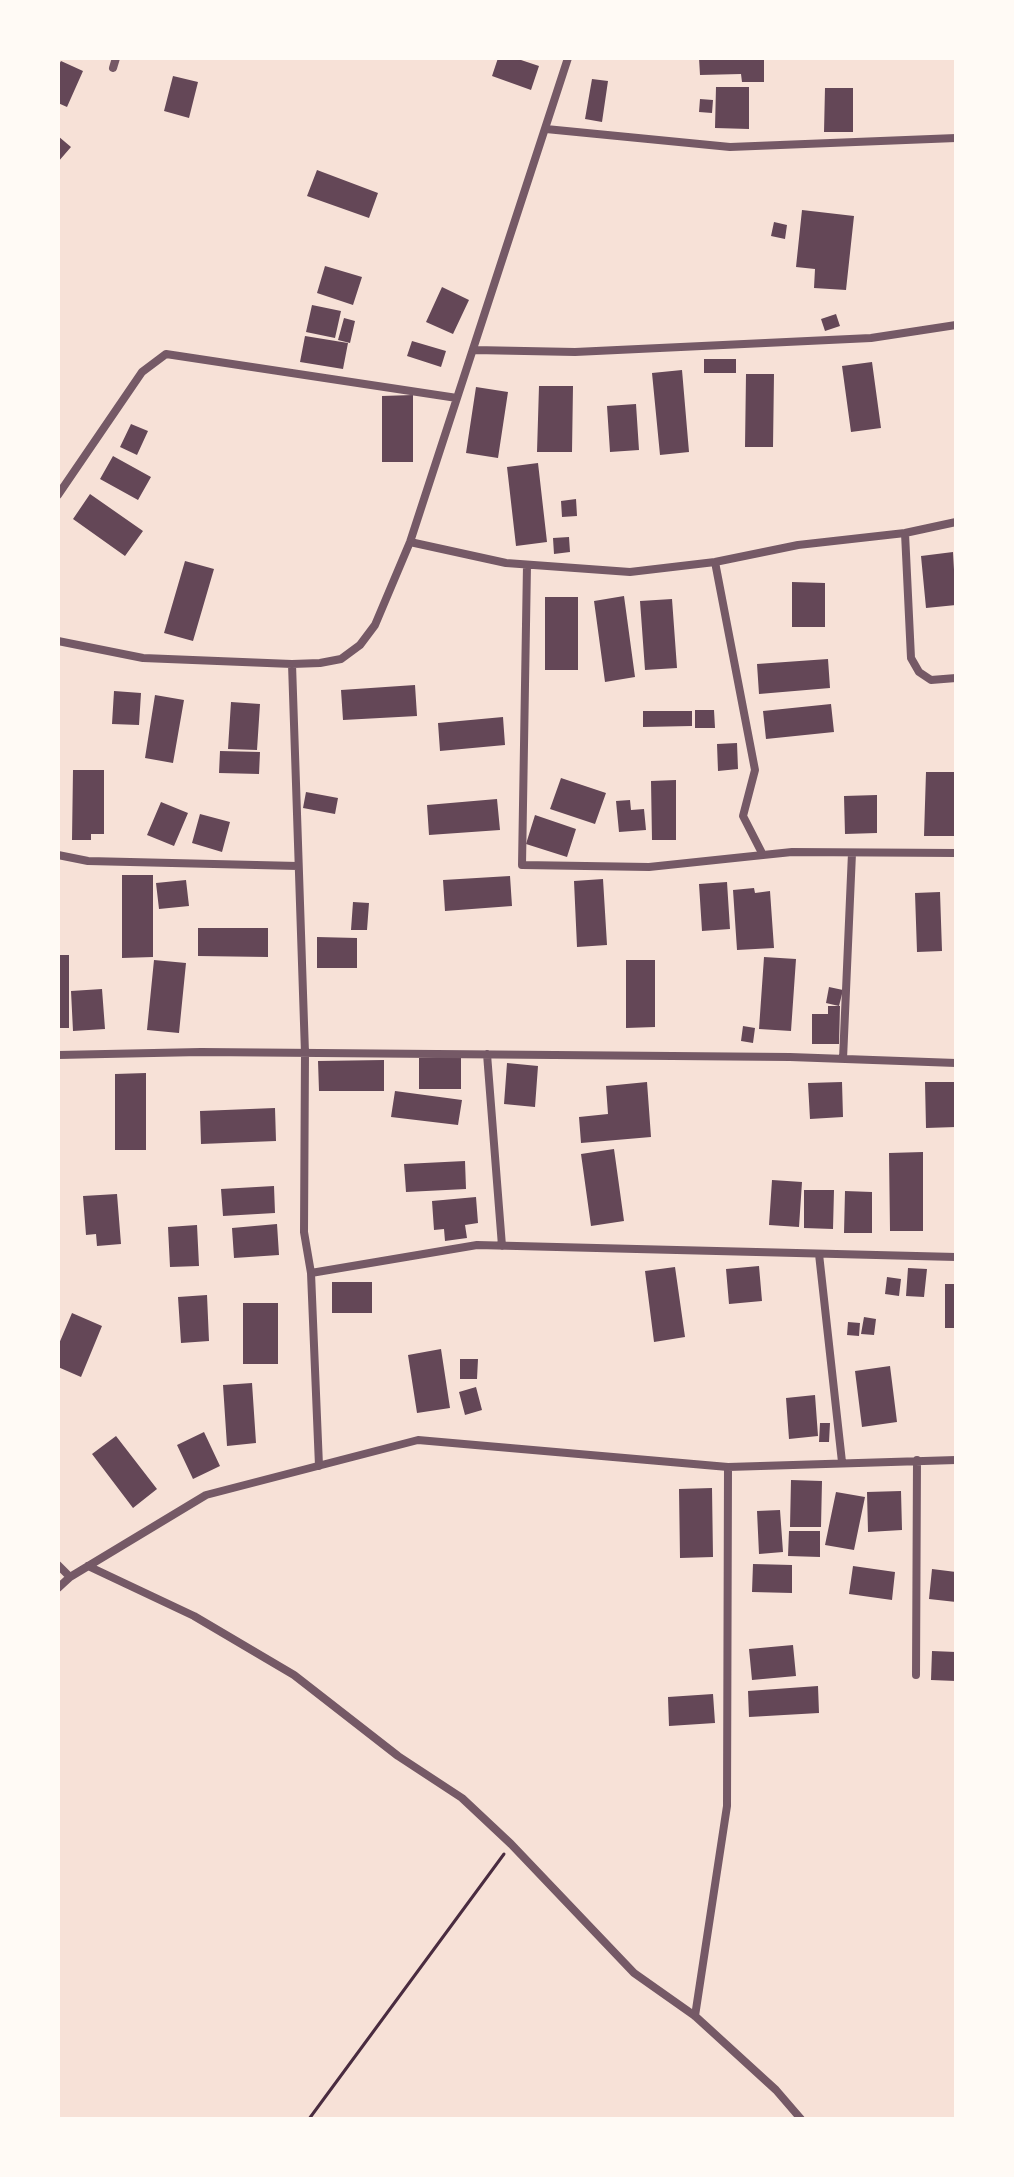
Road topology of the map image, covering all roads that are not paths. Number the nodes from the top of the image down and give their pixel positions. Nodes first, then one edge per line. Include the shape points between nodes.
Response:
1 (116, 58) edge
2 (568, 58) edge
3 (113, 68) dead end
4 (546, 129) junction
5 (956, 138) edge
6 (956, 325) edge
7 (474, 350) junction
8 (457, 398) junction
9 (58, 495) edge
10 (956, 522) edge
11 (905, 533) junction
12 (410, 542) junction
13 (715, 562) junction
14 (527, 565) junction
15 (58, 641) edge
16 (292, 664) junction
17 (956, 678) edge
18 (852, 853) junction
19 (956, 853) edge
20 (58, 855) edge
21 (763, 855) junction
22 (298, 866) junction
23 (305, 1053) junction
24 (487, 1054) junction
25 (58, 1055) edge
26 (843, 1059) junction
27 (956, 1063) edge
28 (502, 1246) junction
29 (819, 1254) junction
30 (956, 1257) edge
31 (311, 1273) junction
32 (917, 1460) junction
33 (956, 1460) edge
34 (842, 1462) junction
35 (319, 1466) junction
36 (728, 1467) junction
37 (58, 1565) edge
38 (88, 1566) junction
39 (70, 1577) junction
40 (58, 1588) edge
41 (916, 1675) dead end
42 (695, 2016) junction
43 (801, 2119) edge

1 - 3 street
2 - 4 street
4 - 5 street via 730,147
4 - 7 street
6 - 7 street via 856,338 575,352
7 - 8 street
8 - 9 street via 166,354 142,372
8 - 12 street
10 - 11 street
11 - 13 street via 798,545
11 - 17 street via 911,658 931,680
12 - 14 street
12 - 16 street via 375,625 360,645 341,659
13 - 14 street via 630,572
13 - 21 street via 755,770 743,816
14 - 21 street via 522,865 649,867
15 - 16 street via 143,658
16 - 22 street
18 - 19 street
18 - 21 street
18 - 26 street
20 - 22 street via 88,861
22 - 23 street
23 - 24 street
23 - 25 street
23 - 31 street via 304,1232
24 - 26 street
24 - 28 street
26 - 27 street
28 - 29 street
28 - 31 street via 477,1245
29 - 30 street
29 - 34 street
31 - 35 street
32 - 33 street
32 - 34 street
32 - 41 street
34 - 36 street
35 - 36 street via 418,1440
35 - 38 street via 206,1495
36 - 42 street via 727,1806
37 - 39 street
38 - 39 street
38 - 42 street via 194,1616 294,1675 462,1798 634,1973
39 - 40 street
42 - 43 street

